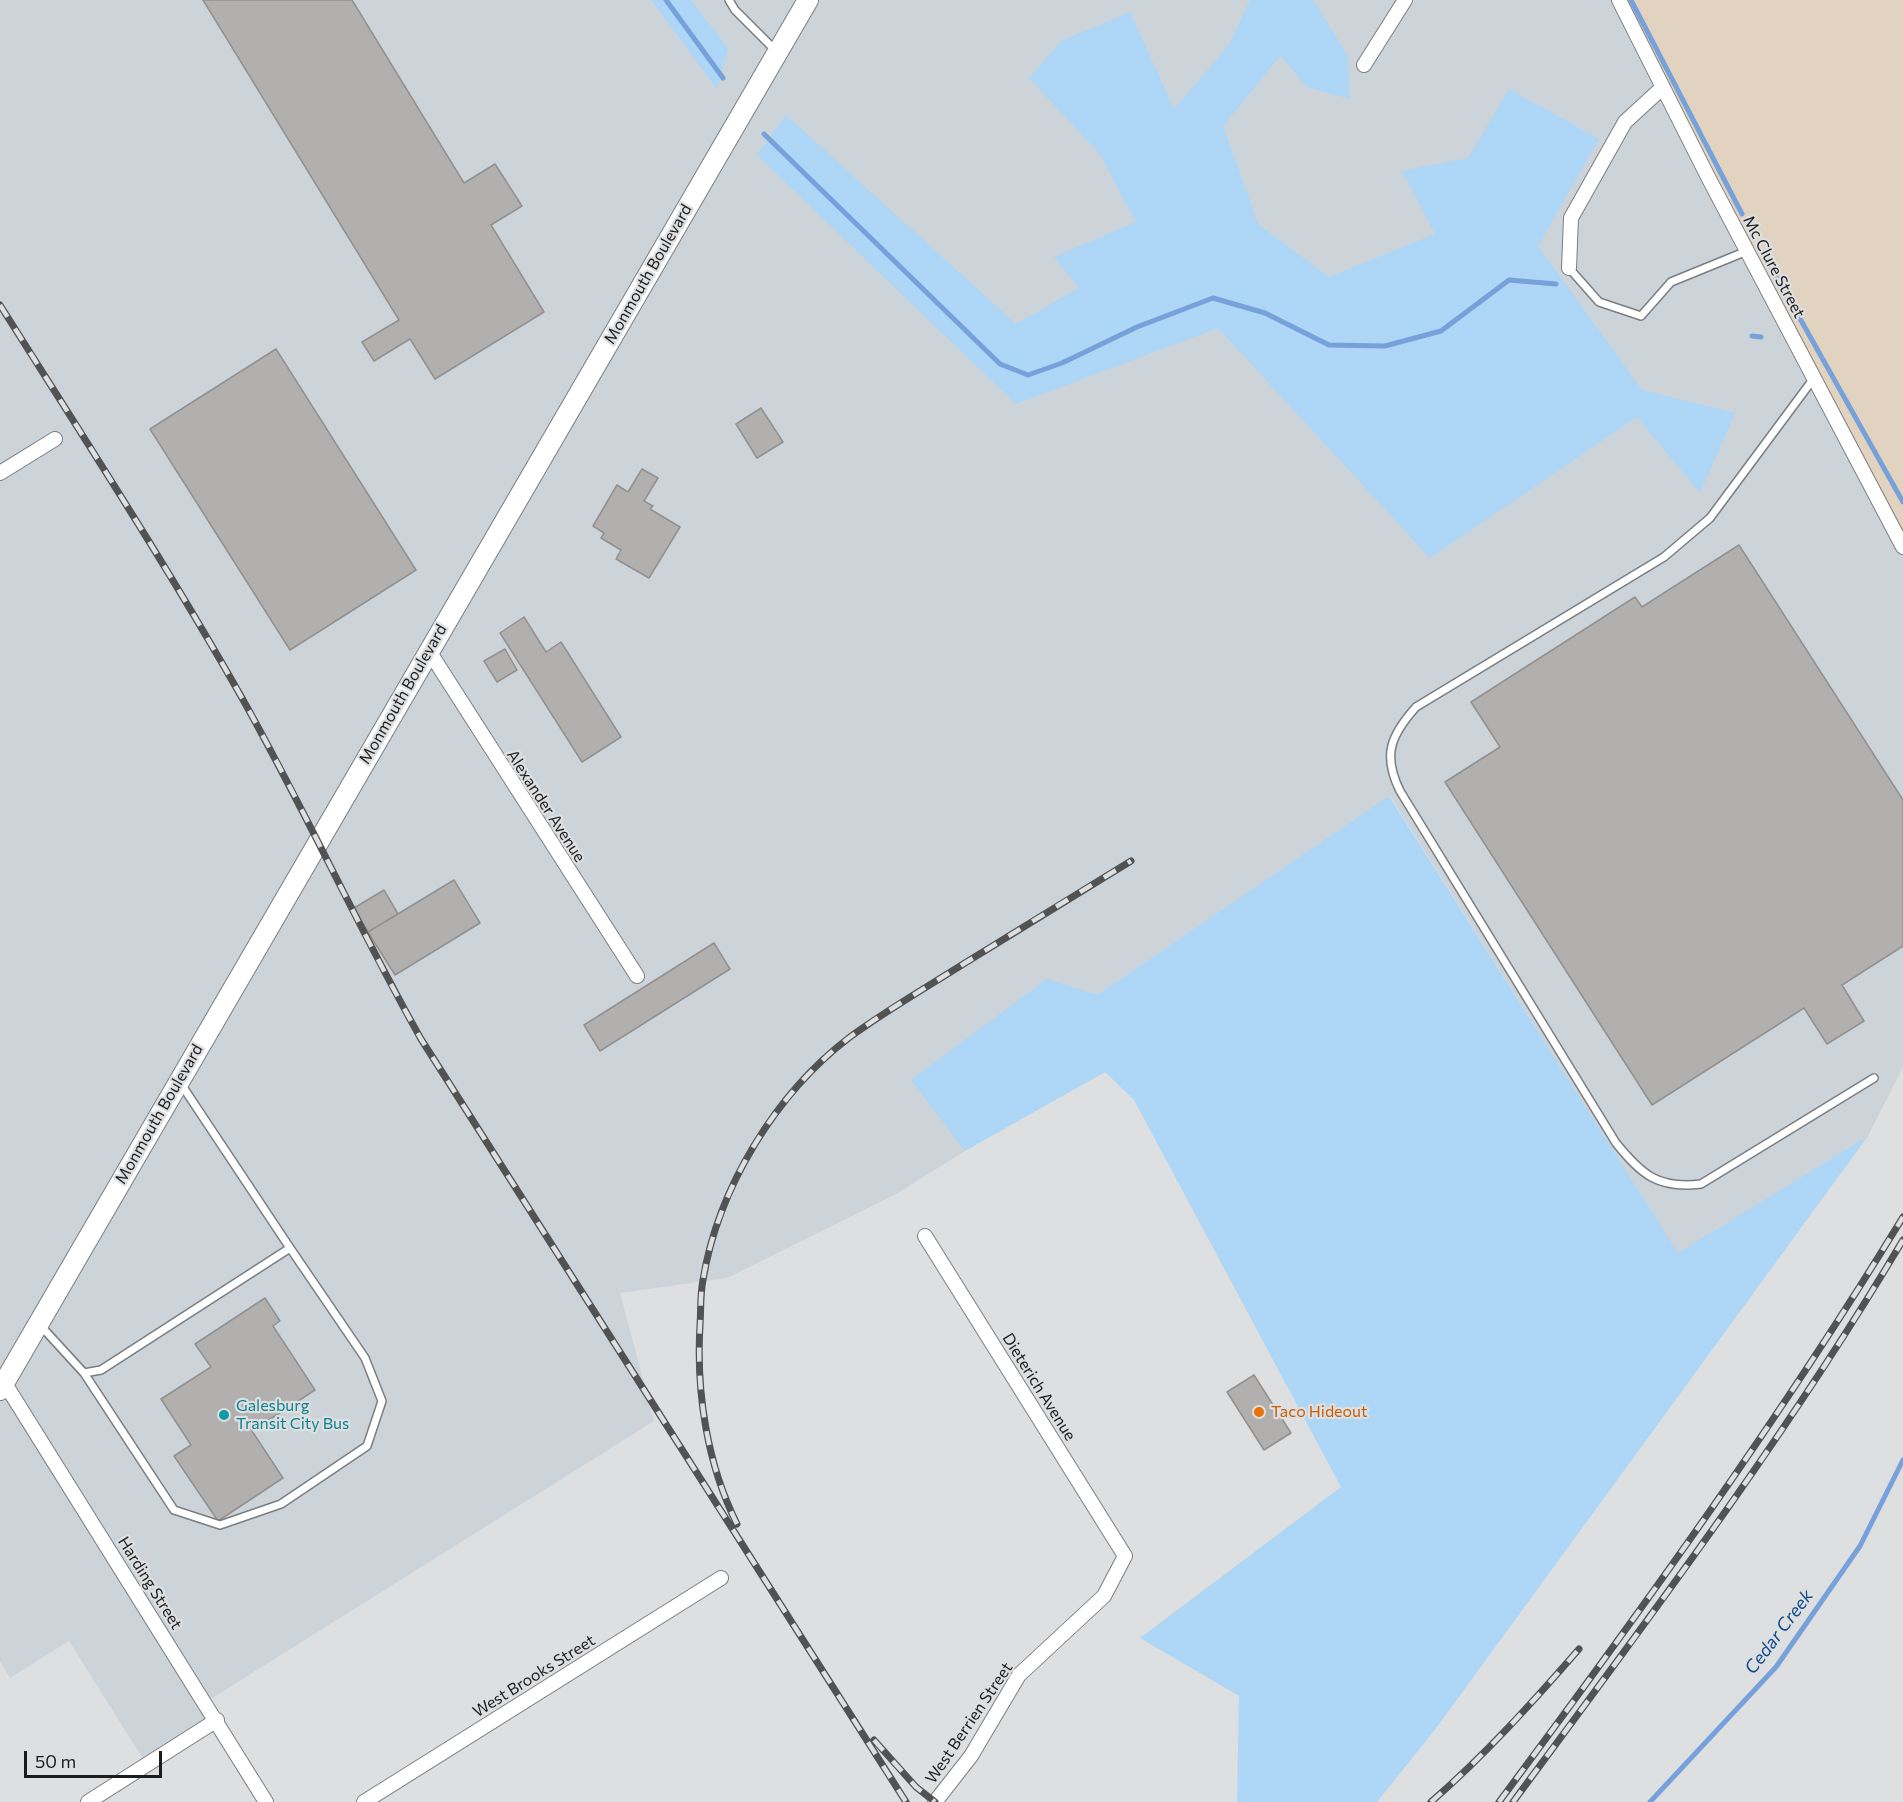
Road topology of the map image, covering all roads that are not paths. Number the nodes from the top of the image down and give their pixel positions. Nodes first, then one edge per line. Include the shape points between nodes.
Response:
1 (729, 0) edge
2 (808, 0) edge
3 (1405, 0) edge
4 (1619, 0) edge
5 (777, 52) junction
6 (1364, 65) dead end
7 (1663, 87) junction
8 (1747, 251) junction
9 (1569, 268) joint
10 (1814, 378) junction
11 (55, 439) dead end
12 (0, 473) edge
13 (1903, 547) edge
14 (429, 651) junction
15 (638, 976) dead end
16 (1874, 1078) dead end
17 (178, 1080) junction
18 (925, 1236) dead end
19 (290, 1248) junction
20 (38, 1324) junction
21 (84, 1373) junction
22 (2, 1386) edge
23 (1125, 1556) joint
24 (722, 1578) dead end
25 (217, 1720) junction
26 (88, 1802) edge
27 (266, 1802) edge
28 (364, 1802) edge
29 (935, 1802) edge

1 - 5 lane
2 - 5 street, Monmouth Boulevard
3 - 6 street
4 - 7 street, Mc Clure Street
5 - 14 street, Monmouth Boulevard
7 - 8 street, Mc Clure Street
7 - 9 street via 1625,122 1571,218
8 - 9 lane via 1671,282 1641,316 1599,302
8 - 10 street, Mc Clure Street
10 - 13 street, Mc Clure Street
10 - 16 lane via 1692,537 1416,707 1399,727 1391,746 1390,762 1400,791 1616,1143 1647,1175 1660,1183 1701,1184
11 - 12 street
14 - 15 street, Alexander Avenue
14 - 17 street, Monmouth Boulevard
17 - 19 lane
17 - 20 street, Monmouth Boulevard
18 - 23 street, Dieterich Avenue
19 - 21 lane via 101,1370
19 - 21 lane via 365,1358 382,1401 367,1446 281,1504 220,1525 174,1510
20 - 21 lane
20 - 22 street, Monmouth Boulevard
22 - 25 street, Harding Street
23 - 29 street, West Berrien Street via 1104,1596 1019,1675 971,1756
24 - 28 street, West Brooks Street
25 - 26 street
25 - 27 street, Harding Street

